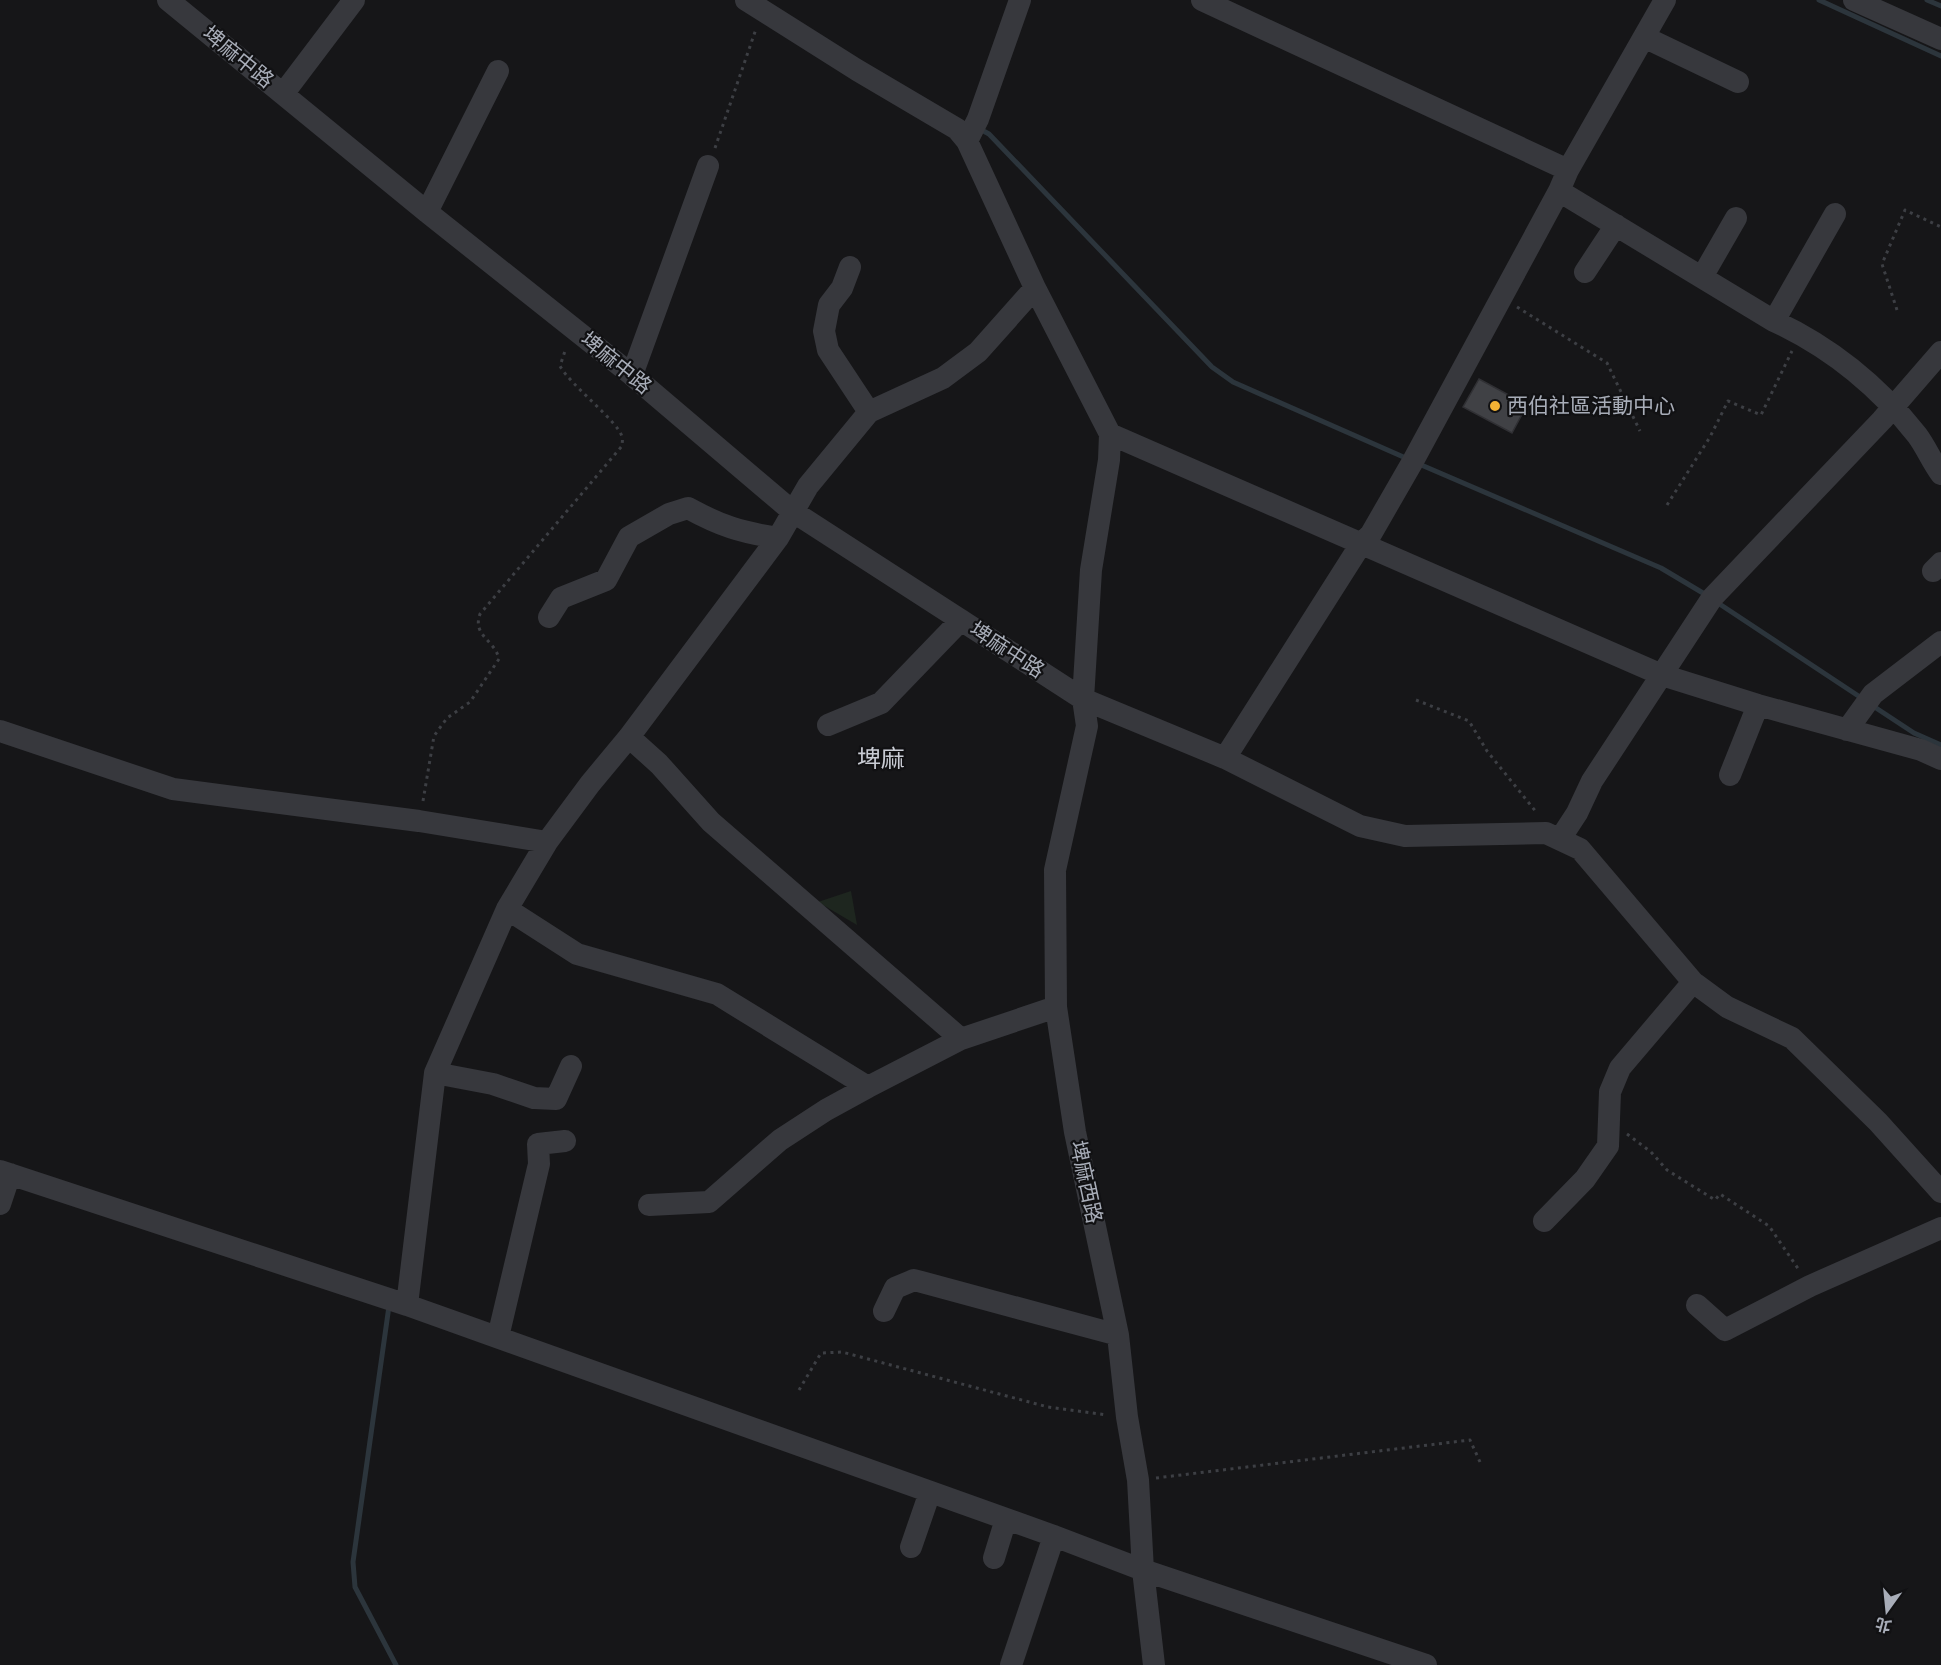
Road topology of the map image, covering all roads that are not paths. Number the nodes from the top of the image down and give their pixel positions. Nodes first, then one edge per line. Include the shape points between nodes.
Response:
1 (168, 0) edge
2 (354, 0) edge
3 (1020, 0) edge
4 (1202, 0) edge
5 (1665, 0) edge
6 (1854, 0) edge
7 (755, 5) edge
8 (1644, 37) junction
9 (1941, 39) edge
10 (498, 71) dead end
11 (1738, 82) dead end
12 (283, 94) junction
13 (967, 141) junction
14 (708, 166) road end
15 (1568, 170) junction
16 (1558, 191) junction
17 (427, 212) junction
18 (1835, 214) dead end
19 (1736, 218) dead end
20 (1616, 225) junction
21 (850, 267) dead end
22 (1585, 272) dead end
23 (1702, 277) junction
24 (1035, 288) junction
25 (1774, 321) junction
26 (1941, 352) edge
27 (632, 375) junction
28 (1893, 408) junction
29 (869, 412) junction
30 (1110, 434) junction
31 (1941, 474) edge
32 (792, 512) junction
33 (777, 538) junction
34 (1361, 544) junction
35 (549, 617) dead end
36 (961, 621) junction
37 (1941, 642) edge
38 (1662, 675) junction
39 (1083, 699) junction
40 (1758, 705) junction
41 (828, 725) dead end
42 (1847, 730) junction
43 (0, 731) edge
44 (629, 737) junction
45 (1941, 738) edge
46 (1931, 754) edge
47 (1225, 758) junction
48 (1730, 775) dead end
49 (1553, 836) junction
50 (547, 842) junction
51 (507, 909) junction
52 (1693, 982) junction
53 (1056, 1007) junction
54 (961, 1039) junction
55 (571, 1066) dead end
56 (435, 1073) junction
57 (868, 1087) junction
58 (565, 1140) dead end
59 (5, 1172) edge
60 (1941, 1192) edge
61 (0, 1204) edge
62 (649, 1206) dead end
63 (1544, 1221) dead end
64 (1941, 1228) edge
65 (396, 1301) junction
66 (1698, 1305) dead end
67 (884, 1311) dead end
68 (1118, 1335) junction
69 (498, 1337) junction
70 (930, 1492) junction
71 (1006, 1519) junction
72 (1054, 1536) junction
73 (911, 1547) dead end
74 (994, 1558) dead end
75 (1143, 1570) junction
76 (1011, 1665) edge
77 (1154, 1665) edge
78 (1426, 1665) edge

1 - 12 street, 埤麻中路
2 - 12 street
3 - 13 street
4 - 15 street
5 - 8 street
6 - 9 street
7 - 13 street via 957,129
8 - 11 street
8 - 15 street
10 - 17 street
12 - 17 street, 埤麻中路
13 - 24 street
14 - 27 street
15 - 16 street
16 - 20 street
16 - 34 street via 1413,461 1371,534
17 - 27 street, 埤麻中路
18 - 25 street
19 - 23 street
20 - 22 street
20 - 23 street
21 - 29 street via 843,288 829,305 824,331 828,350
23 - 25 street
24 - 29 street via 978,352 943,378
24 - 30 street
25 - 28 street via 1801,333 1845,363
26 - 28 street
27 - 32 street, 埤麻中路
28 - 31 street via 1918,437
28 - 38 street via 1712,598
29 - 32 street via 808,486
30 - 34 street
30 - 39 street, 埤麻西路 via 1091,570
32 - 33 street
32 - 36 street, 埤麻中路
33 - 35 street via 718,524 688,508 669,514 629,537 606,580 561,598
33 - 44 street
34 - 38 street
34 - 47 street
36 - 39 street, 埤麻中路
36 - 41 street via 881,703
37 - 42 street via 1873,694
38 - 40 street
38 - 49 street via 1592,781 1577,813
39 - 47 street, 埤麻中路
39 - 53 street, 埤麻西路 via 1087,726 1055,870
40 - 42 street
40 - 48 street
42 - 46 street
43 - 50 street via 173,789
44 - 50 street
44 - 54 street via 711,822
45 - 46 street
47 - 49 street, 埤麻中路 via 1360,826 1405,836
49 - 52 street via 1580,849
50 - 51 street
51 - 56 street
51 - 57 street via 577,954 717,994
52 - 60 street via 1727,1006 1792,1038 1878,1122
52 - 63 street via 1620,1068 1610,1092 1608,1146 1585,1179
53 - 54 street
53 - 68 street, 埤麻西路 via 1075,1132
54 - 57 street
55 - 56 street via 556,1099 534,1098 493,1084
56 - 65 street
57 - 62 street via 780,1140 709,1202
58 - 69 street via 538,1144 539,1164
59 - 61 street
59 - 65 street
64 - 66 street via 1725,1329
65 - 69 street
67 - 68 street via 895,1288 914,1280
68 - 75 street, 埤麻西路 via 1138,1480
69 - 70 street
70 - 71 street
70 - 73 street
71 - 72 street
71 - 74 street
72 - 75 street
72 - 76 street
75 - 77 street, 埤麻西路
75 - 78 street

